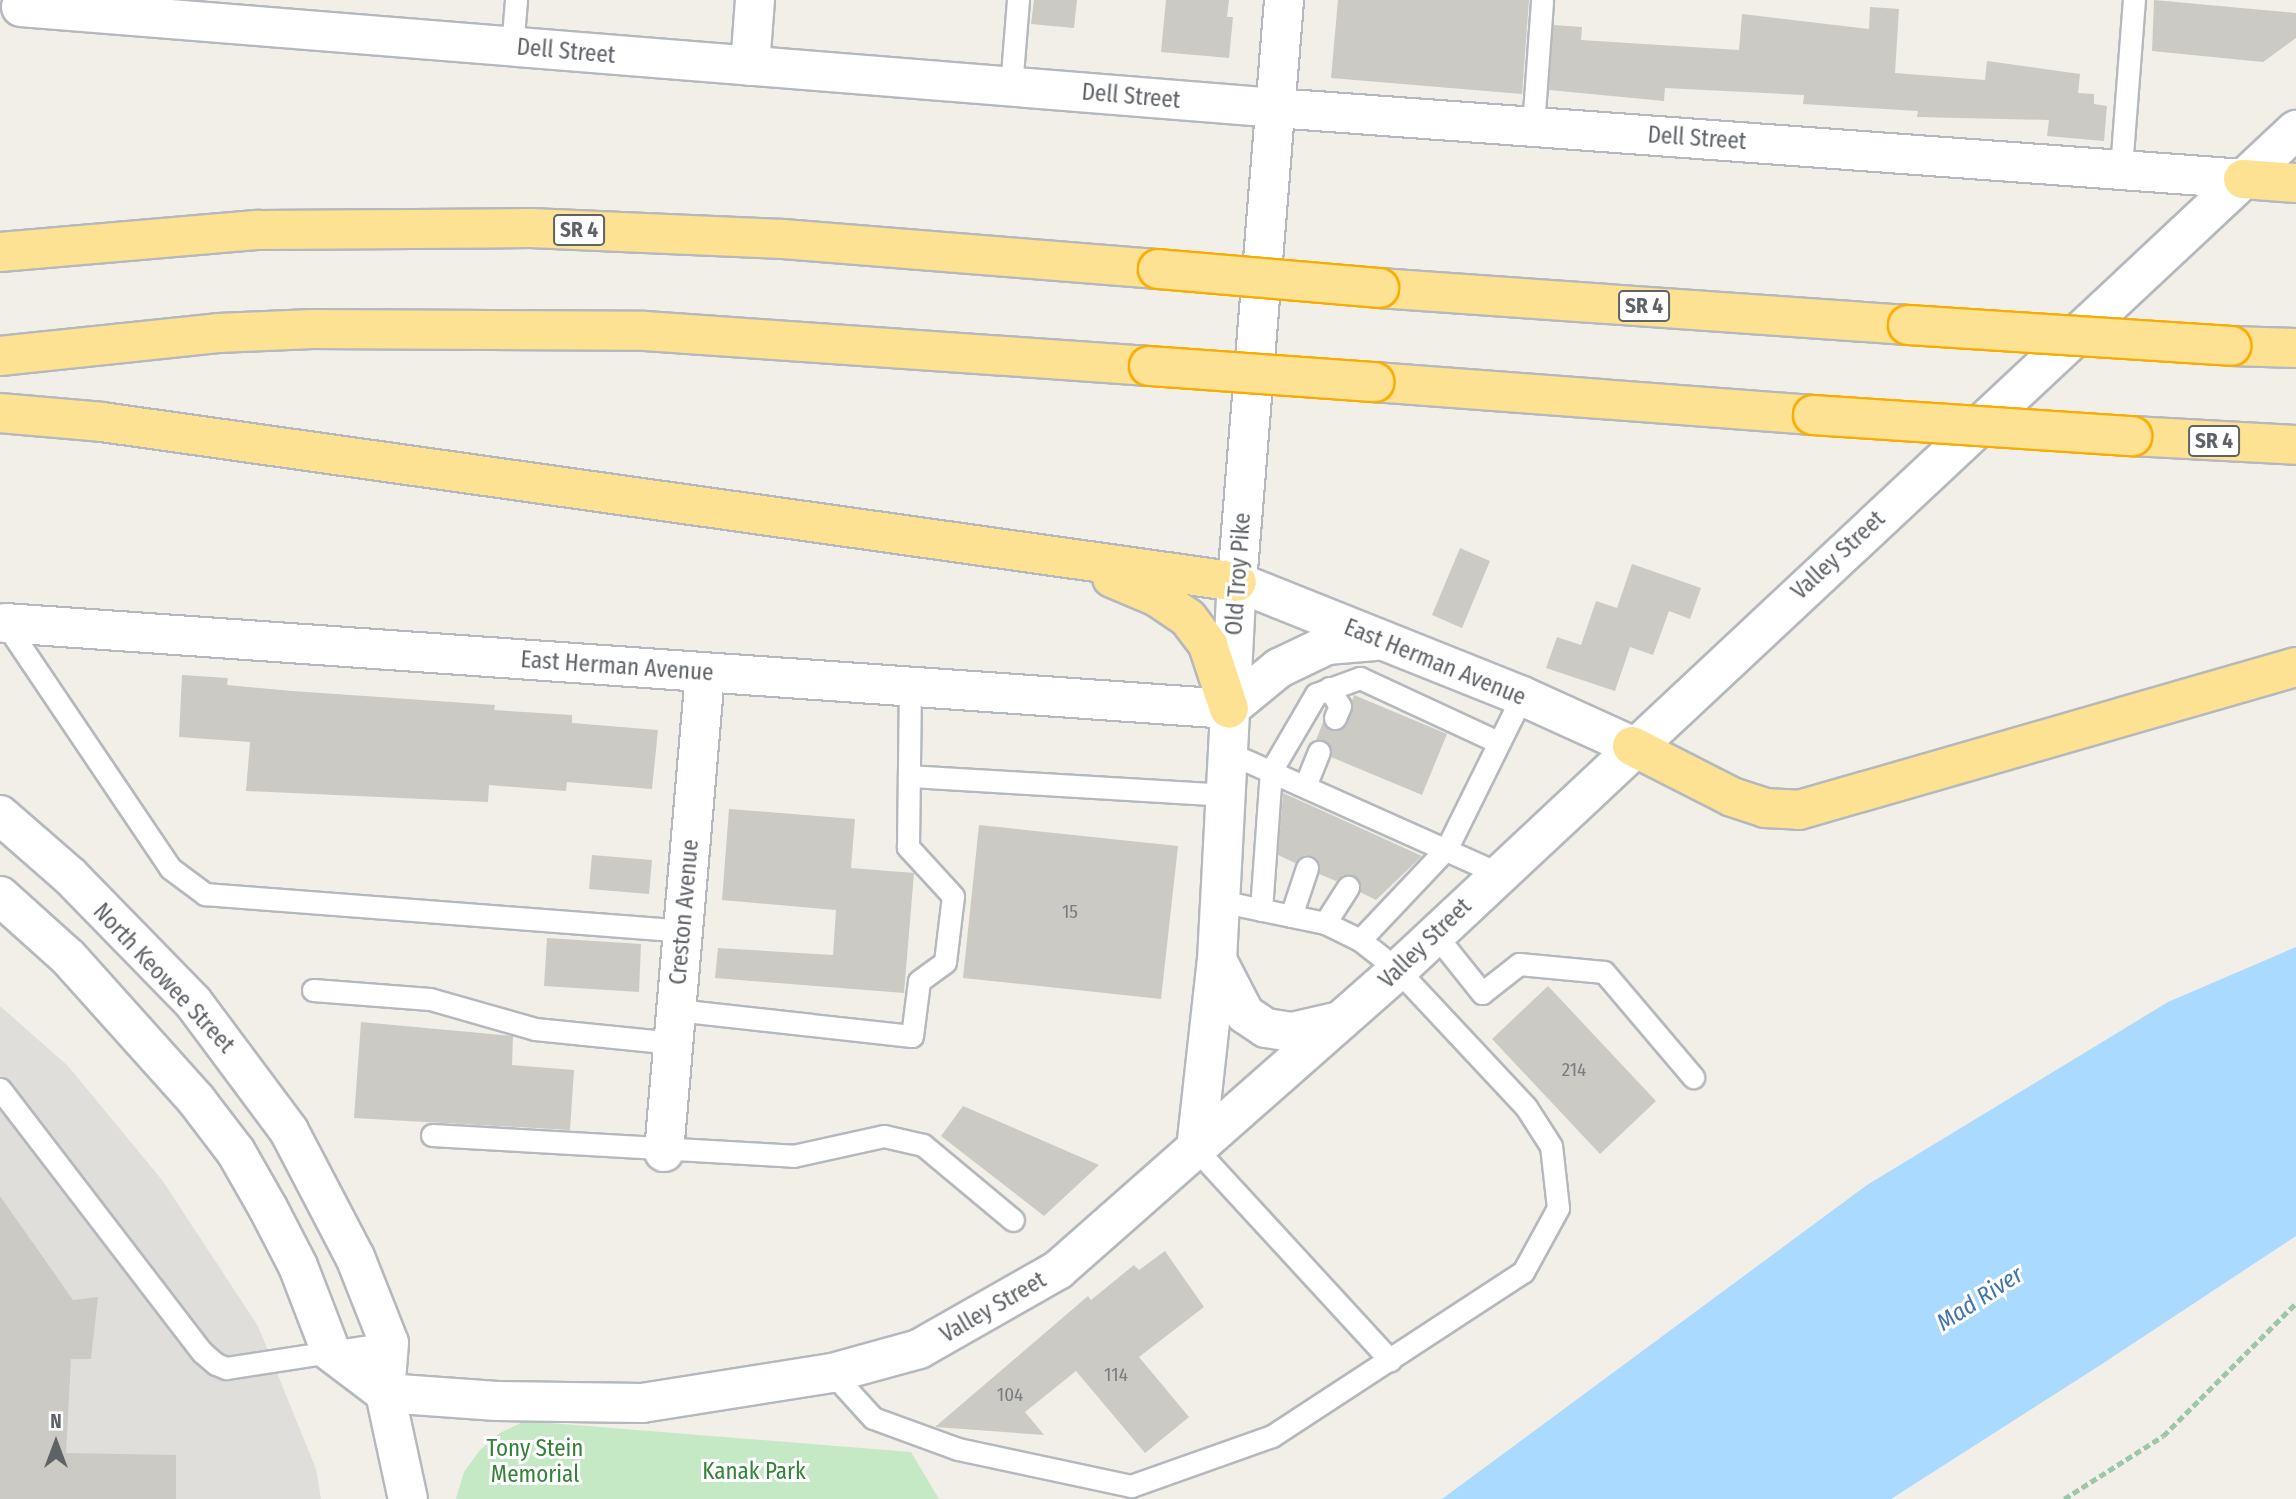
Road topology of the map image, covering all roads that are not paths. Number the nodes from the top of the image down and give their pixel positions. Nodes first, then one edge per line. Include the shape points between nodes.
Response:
1 (516, 0) edge
2 (755, 0) edge
3 (1018, 0) edge
4 (1284, 0) edge
5 (1542, 0) edge
6 (2134, 0) edge
7 (21, 7) dead end
8 (284, 14) edge
9 (512, 47) junction
10 (750, 66) junction
11 (1011, 87) junction
12 (1275, 108) junction
13 (1533, 127) junction
14 (2296, 130) edge
15 (2120, 168) junction
16 (2243, 179) junction
17 (2296, 183) edge
18 (0, 252) edge
19 (2296, 348) edge
20 (0, 356) edge
21 (0, 413) edge
22 (2296, 445) edge
23 (1075, 562) junction
24 (1237, 582) junction
25 (5, 623) joint
26 (1379, 640) junction
27 (2296, 667) edge
28 (705, 673) junction
29 (910, 687) junction
30 (1329, 688) junction
31 (1521, 696) junction
32 (1229, 709) junction
33 (1335, 718) dead end
34 (1498, 742) junction
35 (1632, 746) junction
36 (1227, 752) junction
37 (1320, 752) dead end
38 (1271, 771) junction
39 (909, 776) junction
40 (1305, 786) junction
41 (1225, 795) junction
42 (0, 815) edge
43 (1447, 848) junction
44 (1307, 868) dead end
45 (1497, 873) junction
46 (1348, 887) dead end
47 (0, 896) edge
48 (1220, 901) junction
49 (1261, 910) junction
50 (1291, 916) junction
51 (1325, 923) junction
52 (683, 931) junction
53 (1434, 933) junction
54 (1360, 940) junction
55 (1217, 960) junction
56 (1398, 970) junction
57 (313, 990) dead end
58 (1342, 1020) junction
59 (674, 1027) junction
60 (1693, 1077) dead end
61 (0, 1089) edge
62 (432, 1135) dead end
63 (1196, 1149) junction
64 (664, 1152) junction
65 (1013, 1220) dead end
66 (389, 1343) junction
67 (331, 1352) junction
68 (1390, 1360) junction
69 (832, 1373) junction
70 (385, 1393) junction
71 (408, 1499) edge

1 - 9 lane
2 - 10 main road
3 - 11 lane
4 - 12 main road, Old Troy Pike
5 - 13 lane
6 - 15 lane
7 - 8 main road, Dell Street
8 - 9 main road, Dell Street
9 - 10 main road, Dell Street
10 - 11 main road, Dell Street
11 - 12 main road, Dell Street
12 - 13 main road, Dell Street
12 - 24 main road, Old Troy Pike
13 - 15 main road, Dell Street
14 - 16 main road, Valley Street
15 - 16 main road, Dell Street
16 - 17 highway
16 - 35 main road, Valley Street
18 - 19 highway, SR 4, bridge via 259,230 530,228 783,239 1379,288
20 - 22 highway, SR 4, bridge via 218,333 645,331
21 - 23 highway via 102,422
23 - 24 highway
23 - 32 highway via 1157,597 1188,618 1208,645
24 - 26 main road, East Herman Avenue
24 - 32 main road, Old Troy Pike
25 - 28 main road, East Herman Avenue
25 - 52 lane via 170,868 205,894
26 - 31 main road, East Herman Avenue
26 - 32 main road via 1327,645 1279,668
27 - 35 highway via 1798,810 1765,808 1732,797
28 - 29 main road, East Herman Avenue
28 - 52 main road, Creston Avenue
29 - 32 main road, East Herman Avenue
29 - 39 lane
30 - 33 lane via 1340,706
30 - 34 lane via 1360,678
30 - 38 lane via 1316,694
31 - 34 lane
31 - 35 main road, East Herman Avenue
32 - 36 main road, Old Troy Pike
34 - 43 lane
35 - 45 main road, Valley Street
36 - 38 lane
36 - 41 main road, Old Troy Pike
37 - 40 lane
38 - 40 lane
38 - 49 lane
39 - 41 lane
39 - 59 lane via 908,847 953,896 945,962 919,981 912,1036
40 - 43 lane via 1326,804 1385,830
41 - 48 main road, Old Troy Pike
42 - 66 main road, North Keowee Street via 70,876 184,992 240,1059 289,1131 329,1204
43 - 45 lane
43 - 54 lane
44 - 50 lane
45 - 53 main road, Valley Street
46 - 51 lane
47 - 67 main road via 68,957 197,1101 236,1152 298,1266
48 - 49 lane
48 - 55 main road, Old Troy Pike
49 - 50 lane
50 - 51 lane
51 - 54 lane
52 - 59 main road, Creston Avenue
53 - 56 main road, Valley Street
53 - 60 lane via 1482,993 1519,964 1604,972
54 - 56 lane
55 - 58 main road via 1245,1014 1266,1028 1293,1032 1320,1029
55 - 63 main road, Old Troy Pike
56 - 58 main road, Valley Street
56 - 68 lane via 1526,1107 1551,1146 1558,1208 1523,1272
57 - 59 lane via 430,999 536,1029
58 - 63 main road, Valley Street
59 - 64 main road, Creston Avenue
61 - 67 lane via 201,1352 216,1364 226,1368
62 - 64 lane
63 - 68 lane
63 - 69 main road, Valley Street via 1058,1270 919,1349
64 - 65 lane via 793,1156 884,1136 923,1145
66 - 67 lane
66 - 70 main road, North Keowee Street
67 - 70 main road
68 - 69 lane via 1272,1436 1131,1486 958,1449 873,1418
69 - 70 main road, Valley Street via 642,1403 496,1401
70 - 71 main road, North Keowee Street

